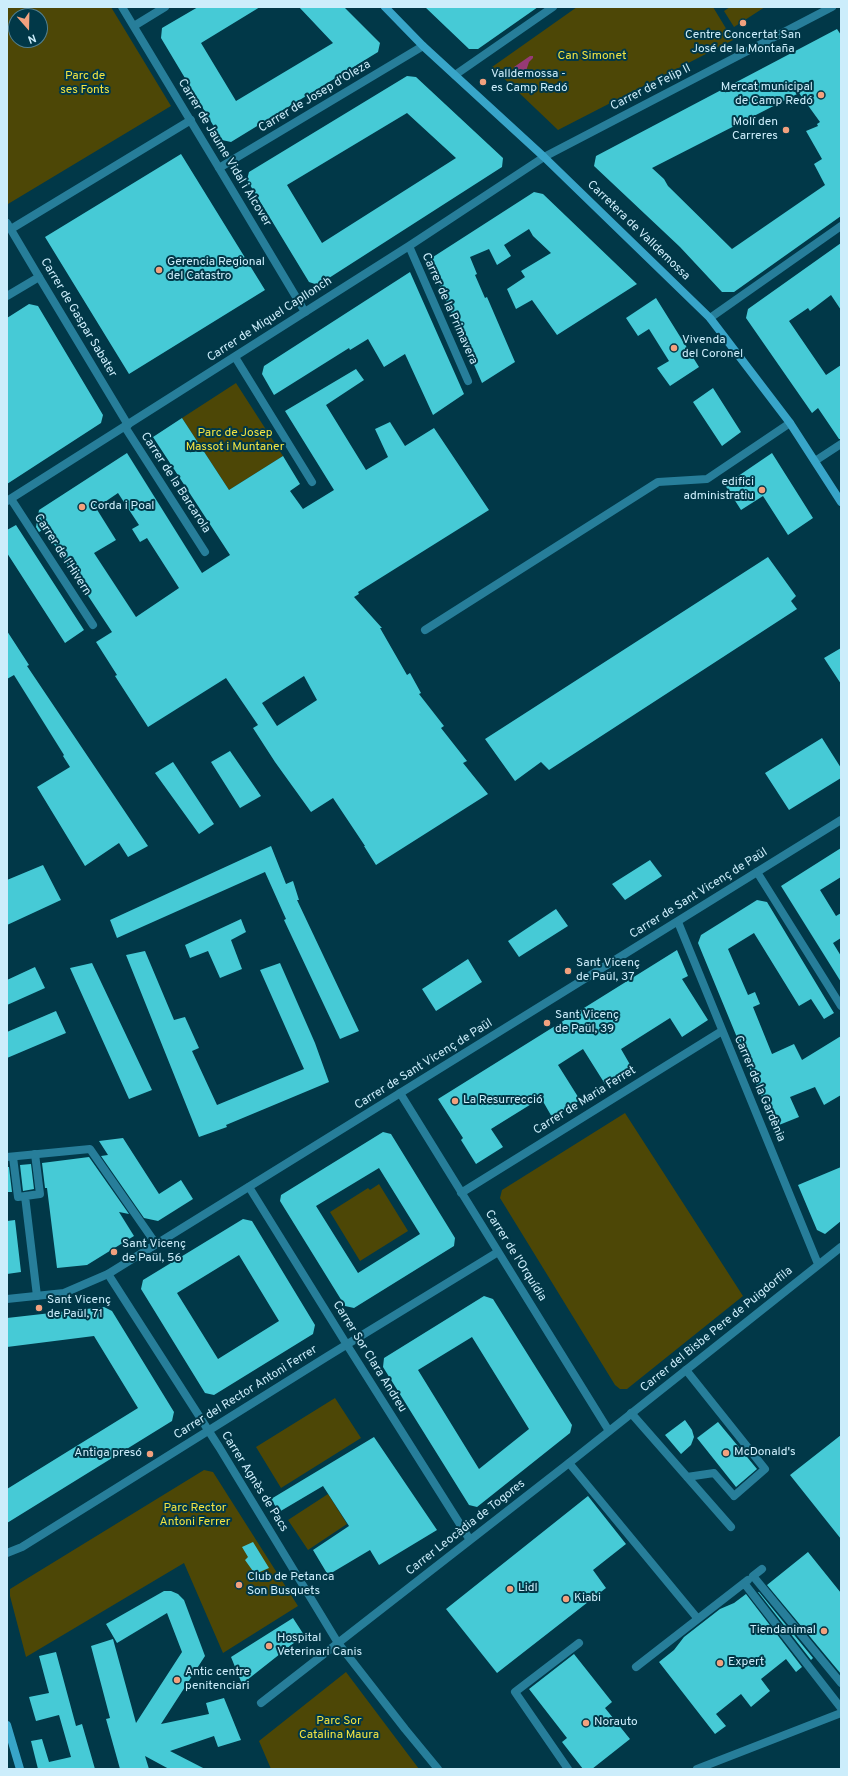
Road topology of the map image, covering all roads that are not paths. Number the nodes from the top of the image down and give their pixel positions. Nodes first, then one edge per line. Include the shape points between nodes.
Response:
1 (122, 7) edge
2 (165, 7) edge
3 (385, 7) edge
4 (553, 7) edge
5 (832, 7) edge
6 (134, 26) junction
7 (423, 46) junction
8 (455, 75) junction
9 (191, 120) junction
10 (544, 157) junction
11 (219, 168) junction
12 (9, 226) edge
13 (841, 226) edge
14 (409, 246) junction
15 (39, 277) junction
16 (7, 296) edge
17 (305, 312) junction
18 (710, 318) junction
19 (235, 357) junction
20 (468, 381) dead end
21 (790, 423) junction
22 (127, 426) junction
23 (841, 444) edge
24 (815, 461) junction
25 (312, 482) dead end
26 (9, 500) edge
27 (841, 502) edge
28 (205, 552) dead end
29 (93, 625) dead end
30 (425, 630) dead end
31 (841, 820) edge
32 (757, 872) junction
33 (678, 922) junction
34 (841, 1006) edge
35 (722, 1031) junction
36 (400, 1093) junction
37 (35, 1154) junction
38 (10, 1157) edge
39 (249, 1187) junction
40 (461, 1193) junction
41 (25, 1196) junction
42 (156, 1244) junction
43 (841, 1247) edge
44 (498, 1252) junction
45 (818, 1264) junction
46 (108, 1274) junction
47 (37, 1296) junction
48 (7, 1299) edge
49 (347, 1345) junction
50 (686, 1370) junction
51 (631, 1413) junction
52 (209, 1430) junction
53 (609, 1431) junction
54 (569, 1463) junction
55 (688, 1478) junction
56 (731, 1528) dead end
57 (470, 1540) junction
58 (7, 1553) edge
59 (762, 1569) dead end
60 (753, 1576) junction
61 (744, 1583) junction
62 (698, 1619) junction
63 (338, 1643) junction
64 (579, 1643) dead end
65 (636, 1668) dead end
66 (841, 1683) edge
67 (261, 1703) dead end
68 (841, 1708) edge
69 (841, 1713) edge
70 (7, 1725) edge
71 (20, 1769) edge
72 (438, 1769) edge
73 (568, 1769) edge
74 (697, 1769) edge

1 - 6 street, Carrer de Jaume Vidal i Alcover
2 - 6 street
3 - 7 main road, Carretera de Valldemossa
4 - 8 street
5 - 10 street, Carrer de Felip II
6 - 9 street, Carrer de Jaume Vidal i Alcover
7 - 8 main road, Carretera de Valldemossa
7 - 11 street, Carrer de Josep d'Oleza
8 - 10 main road, Carretera de Valldemossa
9 - 11 street, Carrer de Jaume Vidal i Alcover
9 - 12 street
10 - 14 street, Carrer de Miquel Capllonch
10 - 18 main road, Carretera de Valldemossa
11 - 17 street, Carrer de Jaume Vidal i Alcover
12 - 15 street, Carrer de Gaspar Sabater
13 - 18 street
14 - 17 street, Carrer de Miquel Capllonch
14 - 20 street, Carrer de la Primavera
15 - 16 street
15 - 22 street, Carrer de Gaspar Sabater
17 - 19 street, Carrer de Miquel Capllonch
18 - 21 main road, Carretera de Valldemossa
19 - 22 street, Carrer de Miquel Capllonch
19 - 25 street
21 - 24 main road, Carretera de Valldemossa
21 - 30 street via 707,479 658,482
22 - 26 street, Carrer de Miquel Capllonch
22 - 28 street, Carrer de la Barcarola
23 - 24 street
24 - 27 main road, Carretera de Valldemossa
26 - 29 street, Carrer de l'Hivern
31 - 32 street, Carrer de Sant Vicenç de Paül
32 - 33 street, Carrer de Sant Vicenç de Paül
32 - 34 street
33 - 35 street, Carrer de la Gardènia
33 - 36 street, Carrer de Sant Vicenç de Paül
35 - 40 street, Carrer de Maria Ferret
35 - 45 street, Carrer de la Gardènia
36 - 39 street, Carrer de Sant Vicenç de Paül
36 - 40 street, Carrer de l'Orquídia
37 - 38 street
37 - 41 street via 40,1194
37 - 42 street via 90,1149
38 - 41 street via 18,1197
39 - 42 street, Carrer de Sant Vicenç de Paül
39 - 49 street, Carrer Sor Clara Andreu
40 - 44 street, Carrer de l'Orquídia
41 - 47 street
42 - 46 street, Carrer de Sant Vicenç de Paül
43 - 45 street, Carrer del Bisbe Pere de Puigdorfila
44 - 49 street, Carrer del Rector Antoni Ferrer
44 - 53 street, Carrer de l'Orquídia
45 - 50 street, Carrer del Bisbe Pere de Puigdorfila
46 - 47 street, Carrer de Sant Vicenç de Paül via 64,1293
46 - 52 street, Carrer Agnès de Pacs
47 - 48 street, Carrer de Sant Vicenç de Paül
49 - 52 street, Carrer del Rector Antoni Ferrer
49 - 57 street, Carrer Sor Clara Andreu
50 - 51 street, Carrer del Bisbe Pere de Puigdorfila
50 - 55 street via 765,1469 734,1496 714,1473
51 - 53 street, Carrer del Bisbe Pere de Puigdorfila
51 - 55 street
52 - 58 street, Carrer del Rector Antoni Ferrer via 22,1547
52 - 63 street, Carrer Agnès de Pacs
53 - 54 street, Carrer Leocàdia de Togores
54 - 57 street, Carrer Leocàdia de Togores
54 - 62 street
55 - 56 street
57 - 63 street, Carrer Leocàdia de Togores
59 - 60 street
60 - 61 street
60 - 66 street
61 - 62 street
61 - 68 street
62 - 65 street
63 - 67 street
63 - 72 street, Carrer Agnès de Pacs
64 - 73 street via 514,1692
69 - 74 street
70 - 71 main road

